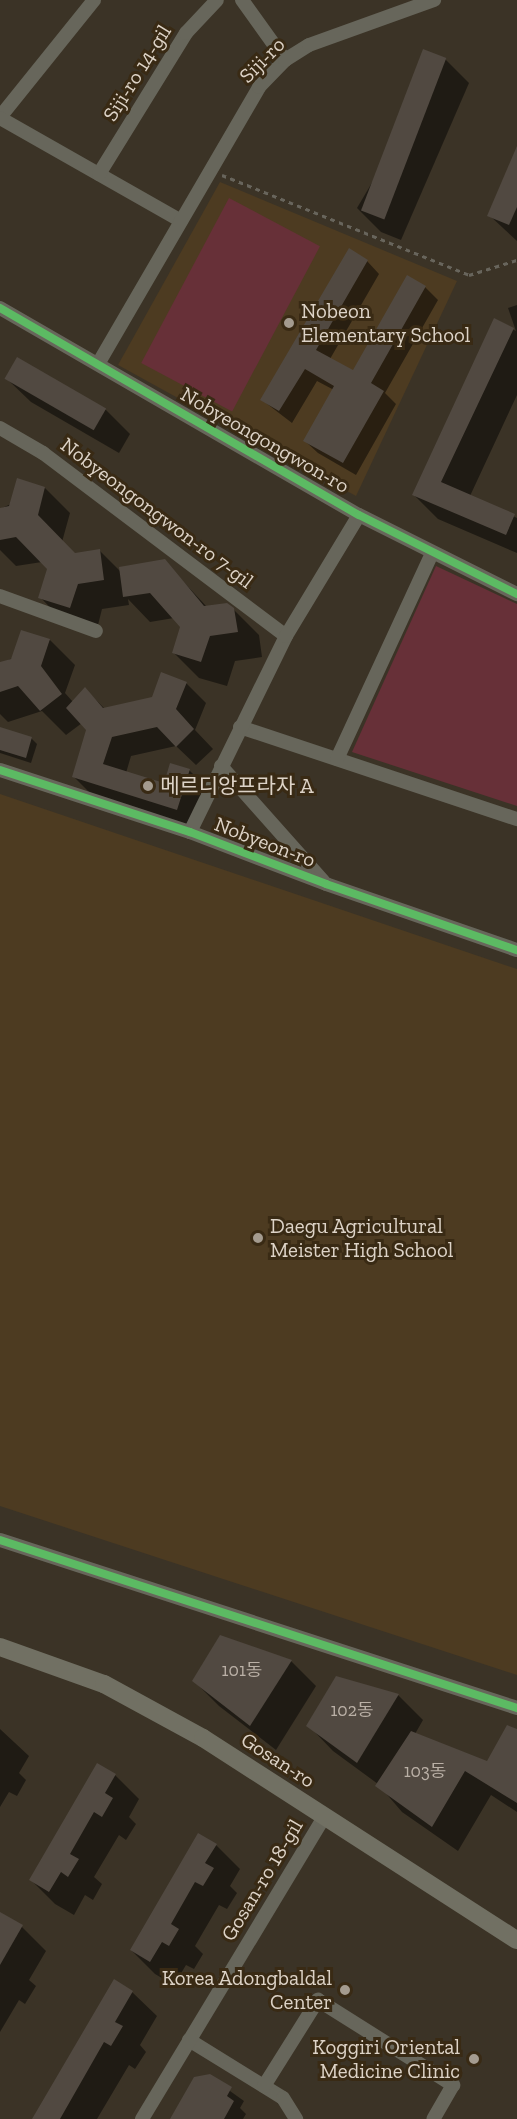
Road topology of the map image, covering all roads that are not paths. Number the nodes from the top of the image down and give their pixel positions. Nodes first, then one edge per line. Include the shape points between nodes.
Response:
1 (94, 0) edge
2 (217, 0) edge
3 (242, 0) edge
4 (434, 0) edge
5 (285, 60) junction
6 (0, 117) edge
7 (99, 174) junction
8 (181, 221) junction
9 (0, 308) edge
10 (98, 364) junction
11 (0, 428) edge
12 (359, 515) junction
13 (432, 553) junction
14 (517, 594) edge
15 (0, 596) edge
16 (96, 631) dead end
17 (286, 636) junction
18 (240, 727) junction
19 (337, 759) junction
20 (221, 766) junction
21 (0, 770) edge
22 (517, 819) edge
23 (190, 832) junction
24 (326, 884) junction
25 (517, 950) edge
26 (0, 1540) edge
27 (0, 1647) edge
28 (517, 1708) edge
29 (324, 1817) junction
30 (517, 1941) edge
31 (189, 2040) junction
32 (264, 2086) junction
33 (142, 2119) edge
34 (296, 2119) edge
35 (433, 2119) edge

1 - 6 street
2 - 7 street, Siji-ro 14-gil via 186,33
3 - 5 street
4 - 5 street, Siji-ro via 336,32
5 - 8 street, Siji-ro via 259,87
6 - 7 street
7 - 8 street
8 - 10 street, Siji-ro
9 - 10 street, Nobyeongongwon-ro
10 - 12 street, Nobyeongongwon-ro
11 - 17 street, Nobyeongongwon-ro 7-gil via 43,453
12 - 13 street, Nobyeongongwon-ro
12 - 17 street
13 - 14 street, Nobyeongongwon-ro
13 - 19 street
15 - 16 street
17 - 18 street
18 - 19 street
18 - 20 street
19 - 22 street
20 - 23 street
20 - 24 street, Nobyeon-ro
21 - 23 street, Nobyeon-ro
23 - 24 street, Nobyeon-ro
24 - 25 street, Nobyeon-ro
26 - 28 street
27 - 29 main road, Gosan-ro via 104,1684 203,1738
29 - 30 main road, Gosan-ro
29 - 31 street, Gosan-ro 18-gil
31 - 32 street
31 - 33 street, Gosan-ro 18-gil
32 - 34 street via 283,2098
32 - 35 street via 318,2000 453,2085

